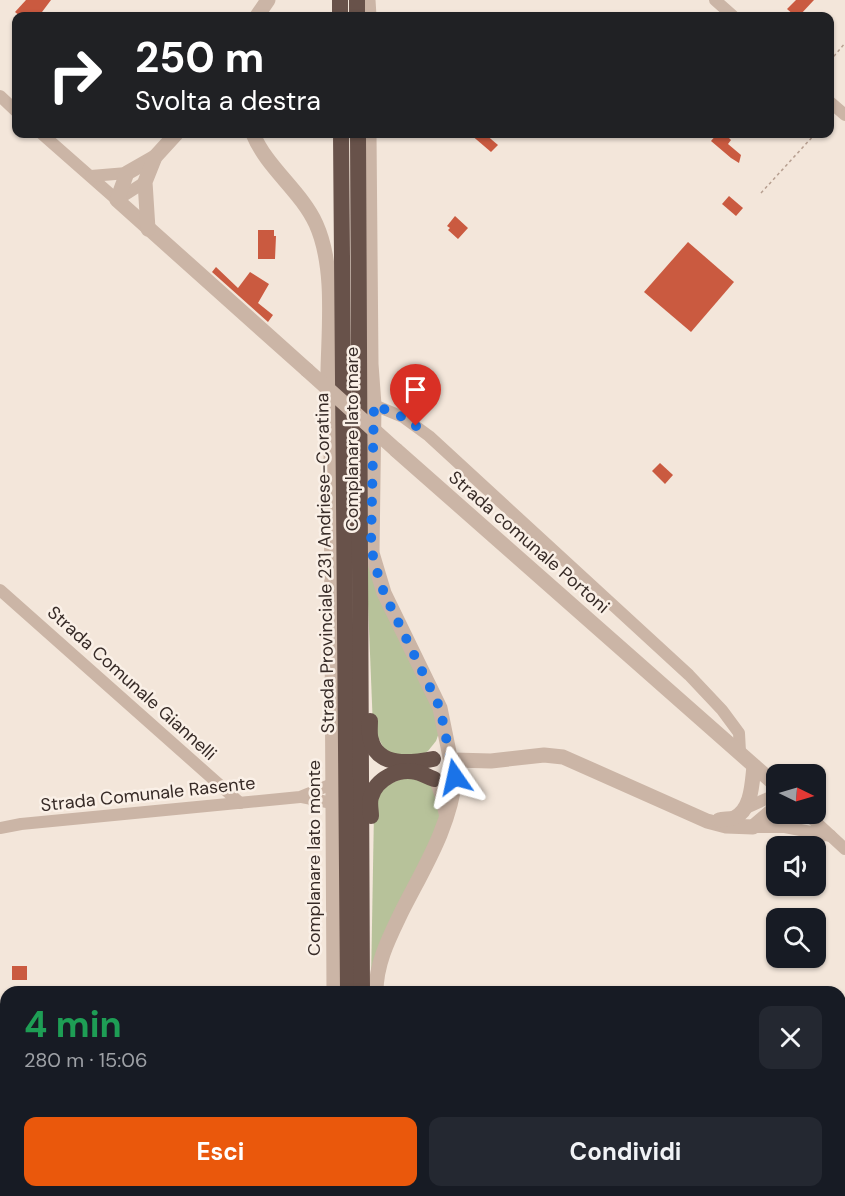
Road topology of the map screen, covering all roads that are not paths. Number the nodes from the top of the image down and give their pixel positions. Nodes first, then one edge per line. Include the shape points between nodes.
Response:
1 (715, 0) edge
2 (728, 12) edge
3 (0, 96) edge
4 (12, 107) edge
5 (47, 138) edge
6 (172, 138) edge
7 (256, 138) edge
8 (333, 138) edge
9 (341, 138) edge
10 (358, 138) edge
11 (369, 138) edge
12 (155, 157) junction
13 (127, 173) junction
14 (91, 176) junction
15 (145, 182) junction
16 (117, 200) junction
17 (342, 225) junction
18 (148, 229) junction
19 (374, 405) junction
20 (0, 590) edge
21 (360, 637) junction
22 (740, 752) junction
23 (448, 764) junction
24 (754, 766) junction
25 (766, 776) edge
26 (435, 780) junction
27 (332, 784) junction
28 (300, 796) junction
29 (766, 799) edge
30 (240, 803) junction
31 (332, 803) junction
32 (746, 808) junction
33 (446, 814) junction
34 (766, 816) edge
35 (707, 821) junction
36 (818, 824) edge
37 (753, 827) junction
38 (0, 828) edge
39 (831, 836) junction
40 (845, 849) edge
41 (362, 894) junction
42 (334, 986) edge
43 (348, 986) edge
44 (362, 986) edge
45 (376, 986) edge

1 - 2 street
3 - 4 street
5 - 14 street, Strada comunale Portoni
6 - 12 street
7 - 27 street, Complanare lato monte via 312,217 326,258 330,324
8 - 17 highway
9 - 17 highway, Strada Provinciale 231 Andriese-Coratina
10 - 21 highway, Strada Provinciale 231 Andriese-Coratina
11 - 19 street, Complanare lato mare
12 - 13 street
12 - 15 street
13 - 14 street
13 - 16 street
14 - 16 street, Strada comunale Portoni
15 - 16 street
15 - 18 street
16 - 18 street, Strada comunale Portoni
17 - 43 highway, Strada Provinciale 231 Andriese-Coratina
18 - 22 street, Strada comunale Portoni, bridge
19 - 22 street via 403,417 429,436 689,675 739,733
19 - 23 street, Complanare lato mare via 374,562 384,593 440,708 446,728
20 - 30 street, Strada Comunale Giannelli
21 - 23 highway via 368,664 370,740 376,750 386,759 402,763
21 - 41 highway, Strada Provinciale 231 Andriese-Coratina
22 - 24 street, Strada comunale Portoni
23 - 26 street via 449,782
23 - 26 street via 430,767
23 - 33 street, Complanare lato mare via 454,789
23 - 35 street via 544,755 563,758
24 - 25 street, Strada comunale Portoni
24 - 32 street
26 - 33 street
26 - 41 highway via 404,771 379,783 371,798 370,870
27 - 28 street
27 - 31 street, Complanare lato monte
28 - 30 street, Strada Comunale Rasente
28 - 31 street
29 - 32 street
30 - 38 street, Strada Comunale Rasente
31 - 42 street, Complanare lato monte
32 - 35 street via 734,818
33 - 45 street, Complanare lato mare via 440,836 384,948
34 - 37 street
35 - 37 street
36 - 39 street
37 - 39 street via 785,827
39 - 40 street
41 - 44 highway, Strada Provinciale 231 Andriese-Coratina

